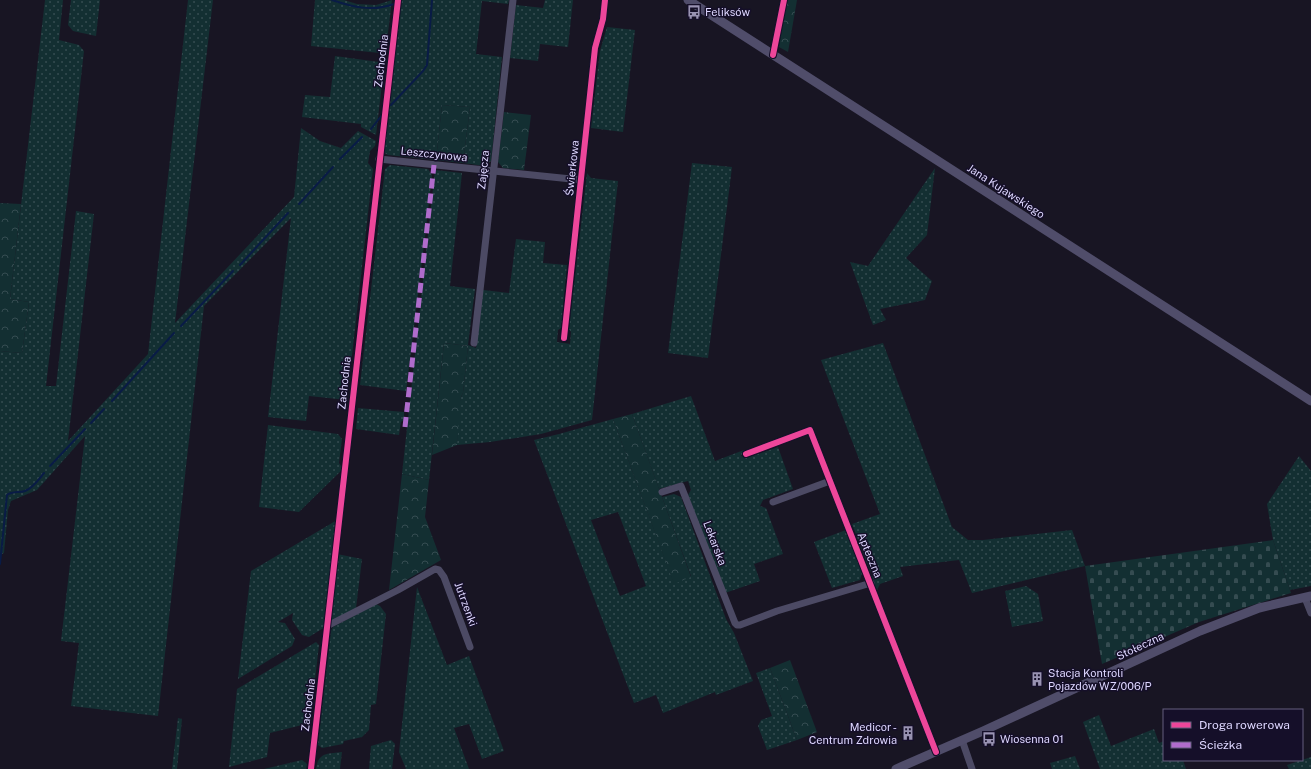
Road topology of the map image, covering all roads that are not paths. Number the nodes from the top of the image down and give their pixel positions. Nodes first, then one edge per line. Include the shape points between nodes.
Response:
1 (398, 0) edge
2 (513, 0) edge
3 (605, 0) edge
4 (688, 0) edge
5 (784, 0) edge
6 (773, 55) junction
7 (380, 159) junction
8 (494, 172) junction
9 (581, 180) junction
10 (564, 338) dead end
11 (474, 343) dead end
12 (1311, 401) edge
13 (746, 454) dead end
14 (830, 481) junction
15 (662, 492) dead end
16 (773, 502) dead end
17 (871, 583) junction
18 (1308, 597) edge
19 (1311, 613) edge
20 (327, 626) junction
21 (470, 647) dead end
22 (962, 740) junction
23 (936, 752) junction
24 (311, 769) edge
25 (896, 769) edge
26 (972, 769) edge

1 - 7 street, Zachodnia
2 - 8 street, Zajęcza
3 - 9 street, Świerkowa via 595,48
4 - 6 main road, Jana Kujawskiego
5 - 6 street
6 - 12 main road, Jana Kujawskiego
7 - 8 street, Leszczynowa
7 - 20 street, Zachodnia
8 - 9 street, Leszczynowa
8 - 11 street, Zajęcza
9 - 10 street, Świerkowa
13 - 14 street, Apteczna via 810,430
14 - 16 street
14 - 17 street, Apteczna
15 - 17 street, Lekarska via 681,486 737,625
17 - 23 street, Apteczna
18 - 19 street
18 - 22 main road, Stołeczna via 1259,608 1200,632
20 - 21 street, Jutrzenki via 435,569 444,577
20 - 24 street, Zachodnia
22 - 23 main road, Stołeczna
22 - 26 street
23 - 25 main road, Stołeczna

